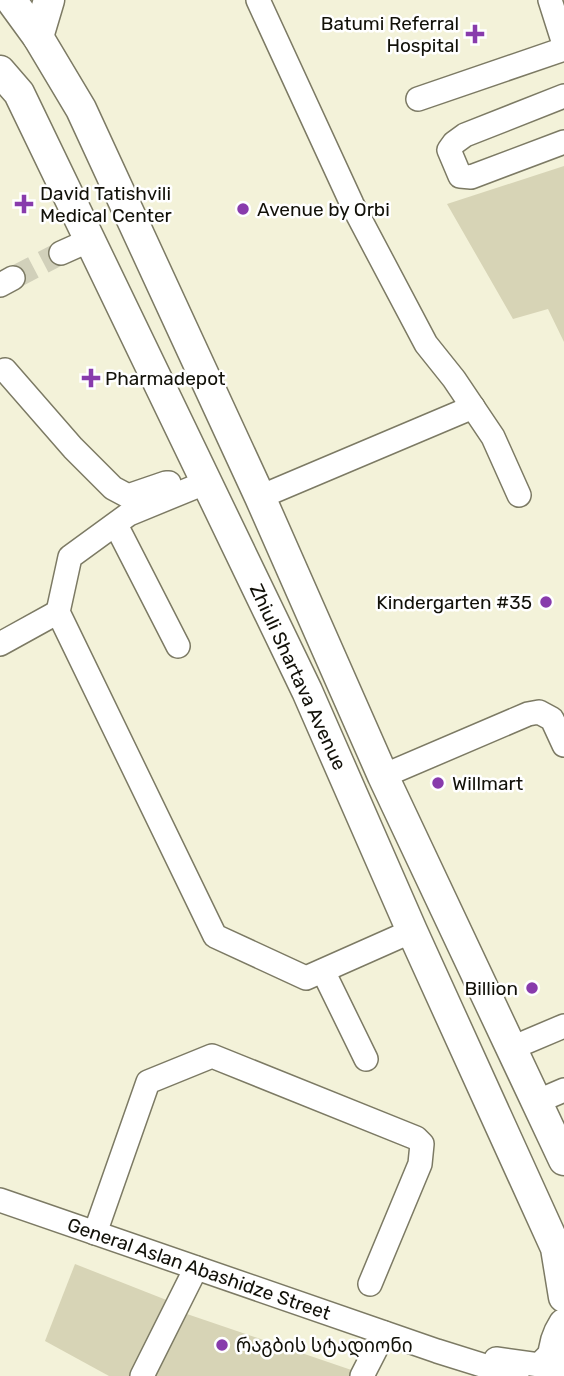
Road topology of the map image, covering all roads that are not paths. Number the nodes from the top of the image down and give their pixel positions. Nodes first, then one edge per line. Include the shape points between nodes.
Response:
1 (11, 0) edge
2 (49, 0) edge
3 (258, 0) edge
4 (550, 0) edge
5 (38, 37) junction
6 (564, 46) edge
7 (0, 71) edge
8 (564, 96) edge
9 (418, 99) dead end
10 (564, 142) edge
11 (90, 240) junction
12 (61, 253) tunnel mouth
13 (5, 370) dead end
14 (473, 407) junction
15 (193, 487) junction
16 (519, 495) dead end
17 (260, 497) junction
18 (116, 524) junction
19 (58, 612) junction
20 (0, 644) edge
21 (178, 646) dead end
22 (564, 745) edge
23 (383, 776) junction
24 (412, 931) junction
25 (323, 971) junction
26 (564, 1026) edge
27 (512, 1048) junction
28 (366, 1059) dead end
29 (564, 1090) edge
30 (537, 1102) junction
31 (564, 1160) edge
32 (0, 1200) edge
33 (95, 1233) junction
34 (196, 1268) junction
35 (370, 1284) dead end
36 (564, 1297) edge
37 (384, 1333) junction
38 (558, 1350) edge
39 (437, 1351) junction
40 (142, 1376) edge
41 (362, 1376) edge
42 (517, 1376) edge

1 - 5 main road, Zhiuli Shartava Avenue
2 - 5 main road
3 - 14 street via 358,216 426,344
4 - 6 street
5 - 17 main road, Zhiuli Shartava Avenue via 81,109
6 - 9 street
7 - 11 main road, Zhiuli Shartava Avenue via 19,93
8 - 10 street via 465,135 449,150 460,176 471,177
11 - 12 street
11 - 15 main road, Zhiuli Shartava Avenue
13 - 15 street via 113,488 128,496 166,483
14 - 16 street via 493,437
14 - 17 street
15 - 18 street
15 - 24 main road, Zhiuli Shartava Avenue via 307,691
17 - 23 main road, Zhiuli Shartava Avenue
18 - 19 street via 70,556
18 - 21 street
19 - 20 street
19 - 25 street via 215,936 306,978
22 - 23 street via 552,719 539,712
23 - 27 main road, Zhiuli Shartava Avenue
24 - 25 street
24 - 36 main road, Zhiuli Shartava Avenue via 556,1248
25 - 28 street
26 - 27 street
27 - 30 main road, Zhiuli Shartava Avenue
29 - 30 street
30 - 31 main road, Zhiuli Shartava Avenue
32 - 33 street, General Aslan Abashidze Street
33 - 34 street, General Aslan Abashidze Street
33 - 35 street via 148,1082 212,1056 422,1144 421,1164
34 - 37 street, General Aslan Abashidze Street
34 - 40 street
37 - 39 street, General Aslan Abashidze Street
37 - 41 street
38 - 39 street, General Aslan Abashidze Street via 539,1365
39 - 42 street, General Aslan Abashidze Street

